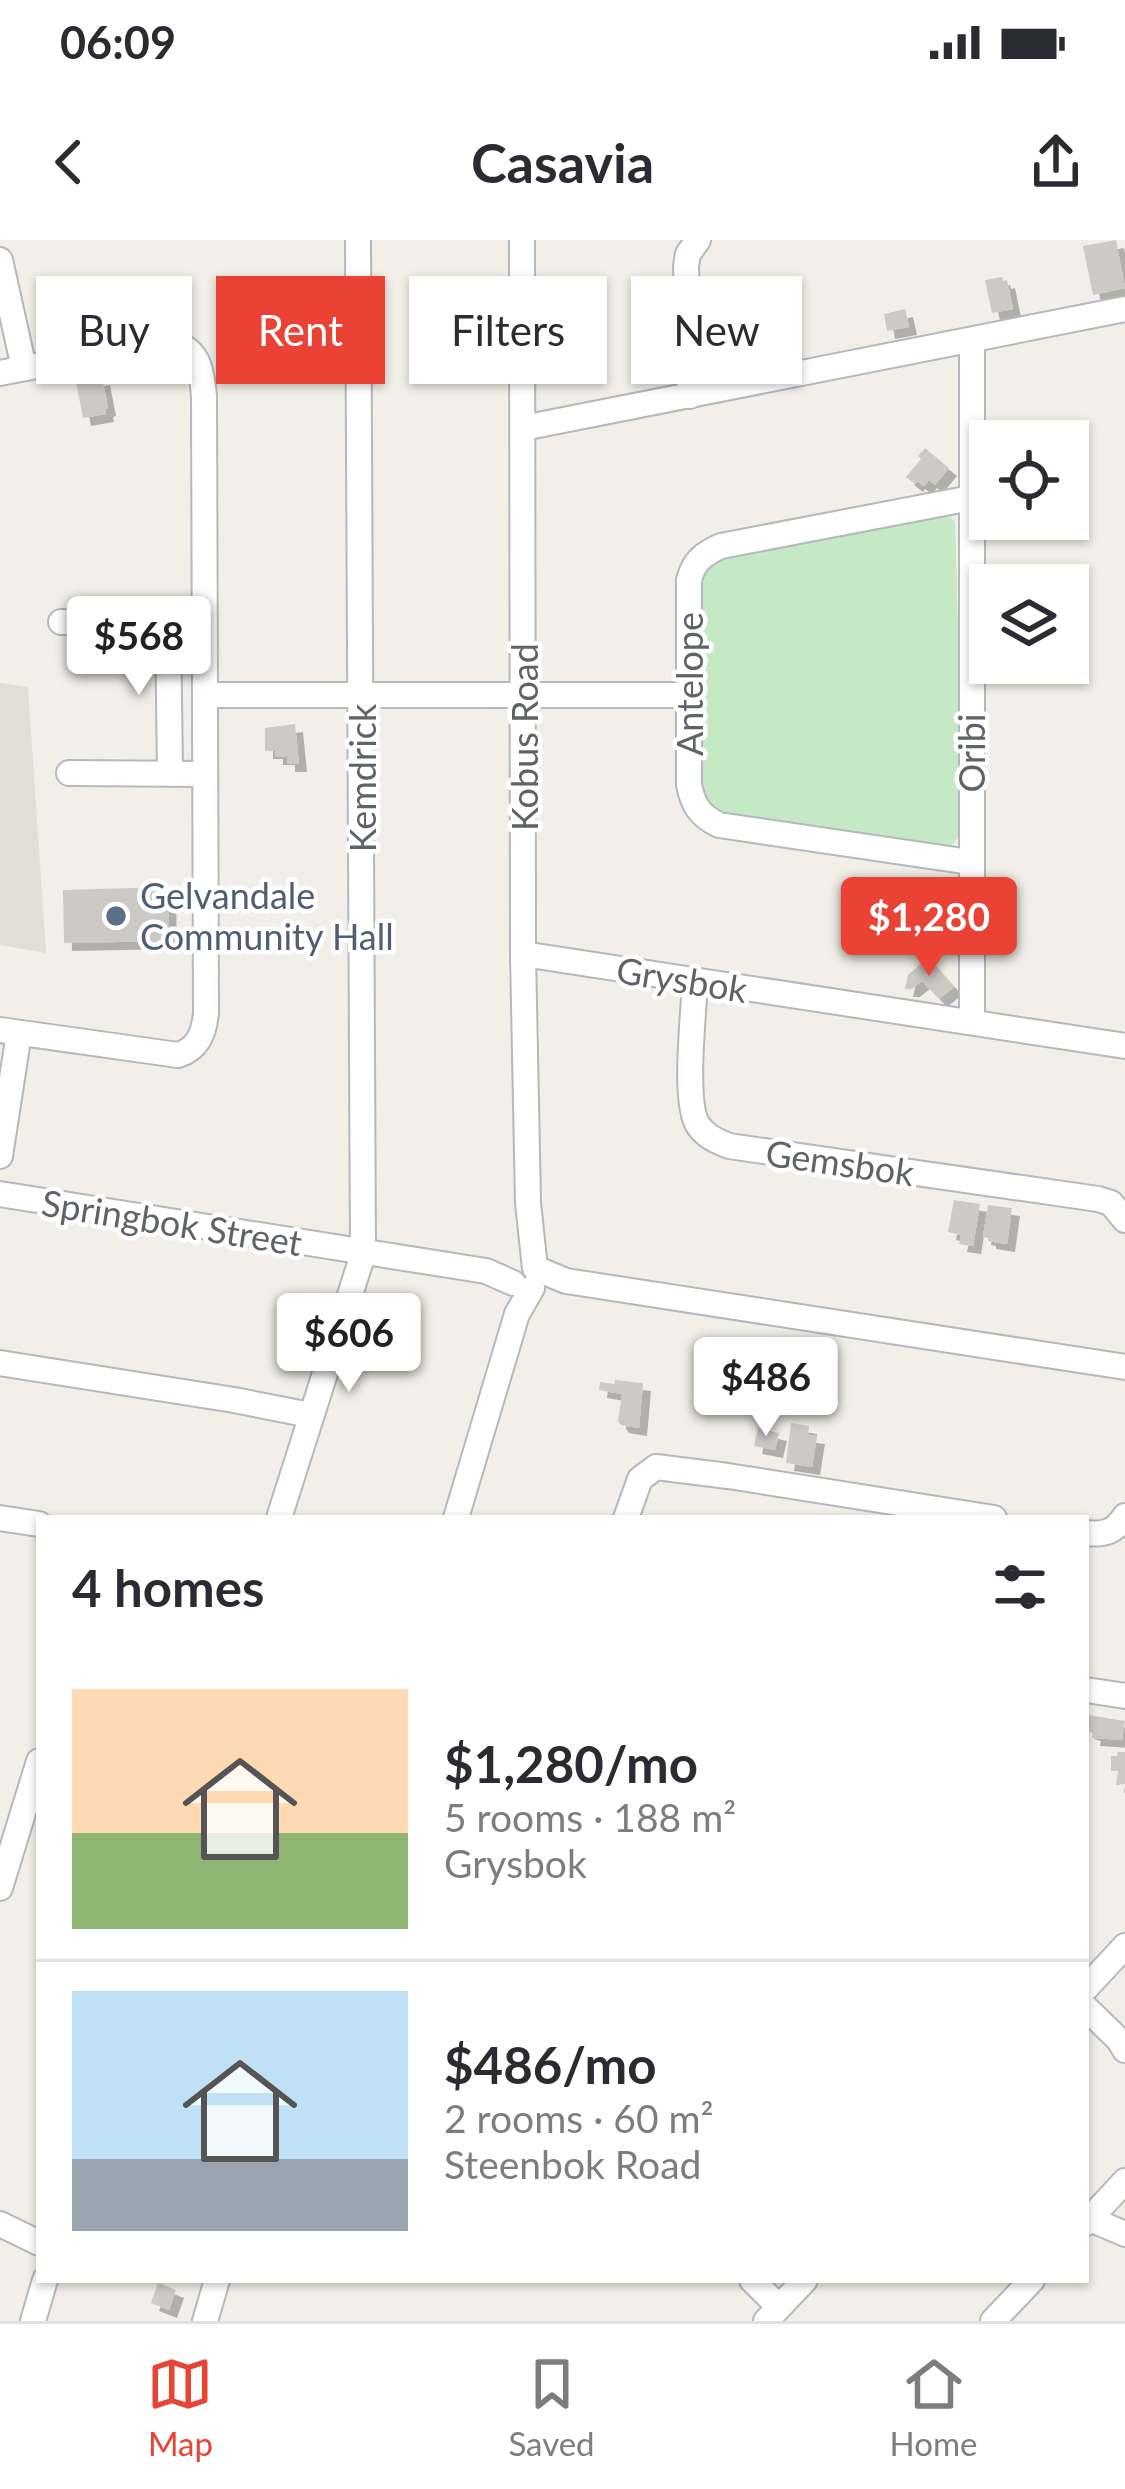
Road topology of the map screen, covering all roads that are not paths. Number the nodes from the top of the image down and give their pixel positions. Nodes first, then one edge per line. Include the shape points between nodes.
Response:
1 (358, 240) edge
2 (522, 240) edge
3 (698, 240) edge
4 (0, 260) edge
5 (1125, 309) edge
6 (972, 341) junction
7 (12, 370) edge
8 (690, 396) junction
9 (971, 420) edge
10 (523, 428) junction
11 (969, 498) edge
12 (971, 540) edge
13 (62, 622) dead end
14 (168, 625) junction
15 (204, 626) junction
16 (205, 695) junction
17 (689, 695) junction
18 (361, 696) junction
19 (524, 696) junction
20 (170, 771) junction
21 (69, 772) dead end
22 (205, 774) junction
23 (970, 862) junction
24 (524, 954) junction
25 (695, 981) junction
26 (972, 1021) junction
27 (9, 1032) edge
28 (1125, 1046) edge
29 (0, 1156) edge
30 (0, 1194) edge
31 (1125, 1220) edge
32 (363, 1254) junction
33 (524, 1277) junction
34 (0, 1363) edge
35 (1125, 1367) edge
36 (310, 1415) junction
37 (280, 1515) edge
38 (457, 1515) edge
39 (627, 1515) edge
40 (974, 1515) edge
41 (1125, 1516) edge
42 (0, 1518) edge
43 (36, 1524) edge
44 (1089, 1532) edge
45 (1089, 1690) edge
46 (1125, 1696) edge
47 (36, 1777) edge
48 (0, 1888) edge
49 (1125, 1946) edge
50 (1089, 1985) edge
51 (1089, 2011) edge
52 (1125, 2050) edge
53 (1125, 2180) edge
54 (1089, 2220) edge
55 (1089, 2221) edge
56 (0, 2224) edge
57 (1125, 2234) edge
58 (36, 2242) edge
59 (44, 2283) edge
60 (216, 2283) edge
61 (754, 2283) edge
62 (802, 2283) edge
63 (1029, 2283) edge
64 (772, 2314) edge
65 (33, 2321) edge
66 (205, 2321) edge
67 (993, 2321) edge

1 - 18 street, Kemdrick
2 - 10 street, Kobus Road
3 - 8 street via 686,266
4 - 7 street
5 - 6 street
6 - 8 street
6 - 9 street, Oribi
7 - 15 street via 166,340 198,360
8 - 10 street
10 - 19 street, Kobus Road
11 - 17 street, Antelope via 706,553 688,580
12 - 23 street, Oribi
13 - 14 street
14 - 15 street
14 - 20 street
15 - 16 street
16 - 18 street
16 - 22 street
17 - 19 street
17 - 23 street, Antelope via 689,785 711,821
18 - 19 street
18 - 32 street, Kemdrick
19 - 24 street, Kobus Road
20 - 21 street
20 - 22 street
22 - 27 street via 206,1013 197,1042 178,1055
23 - 26 street, Oribi
24 - 25 street, Grysbok
24 - 33 street, Kobus Road
25 - 26 street, Grysbok
25 - 31 street, Gemsbok via 692,1114 713,1138 1097,1199
26 - 28 street, Grysbok
27 - 29 street
30 - 32 street, Springbok Street
32 - 33 street, Springbok Street
32 - 36 street, Kemdrick
33 - 35 street
33 - 38 street, Kobus Road
34 - 36 street
36 - 37 street, Kemdrick
39 - 40 street via 640,1479 666,1468
41 - 44 street via 1107,1533
42 - 43 street
45 - 46 street
47 - 48 street
49 - 50 street
51 - 52 street
53 - 54 street
55 - 57 street
56 - 58 street
59 - 65 street
60 - 66 street
61 - 64 street
62 - 64 street
63 - 67 street

